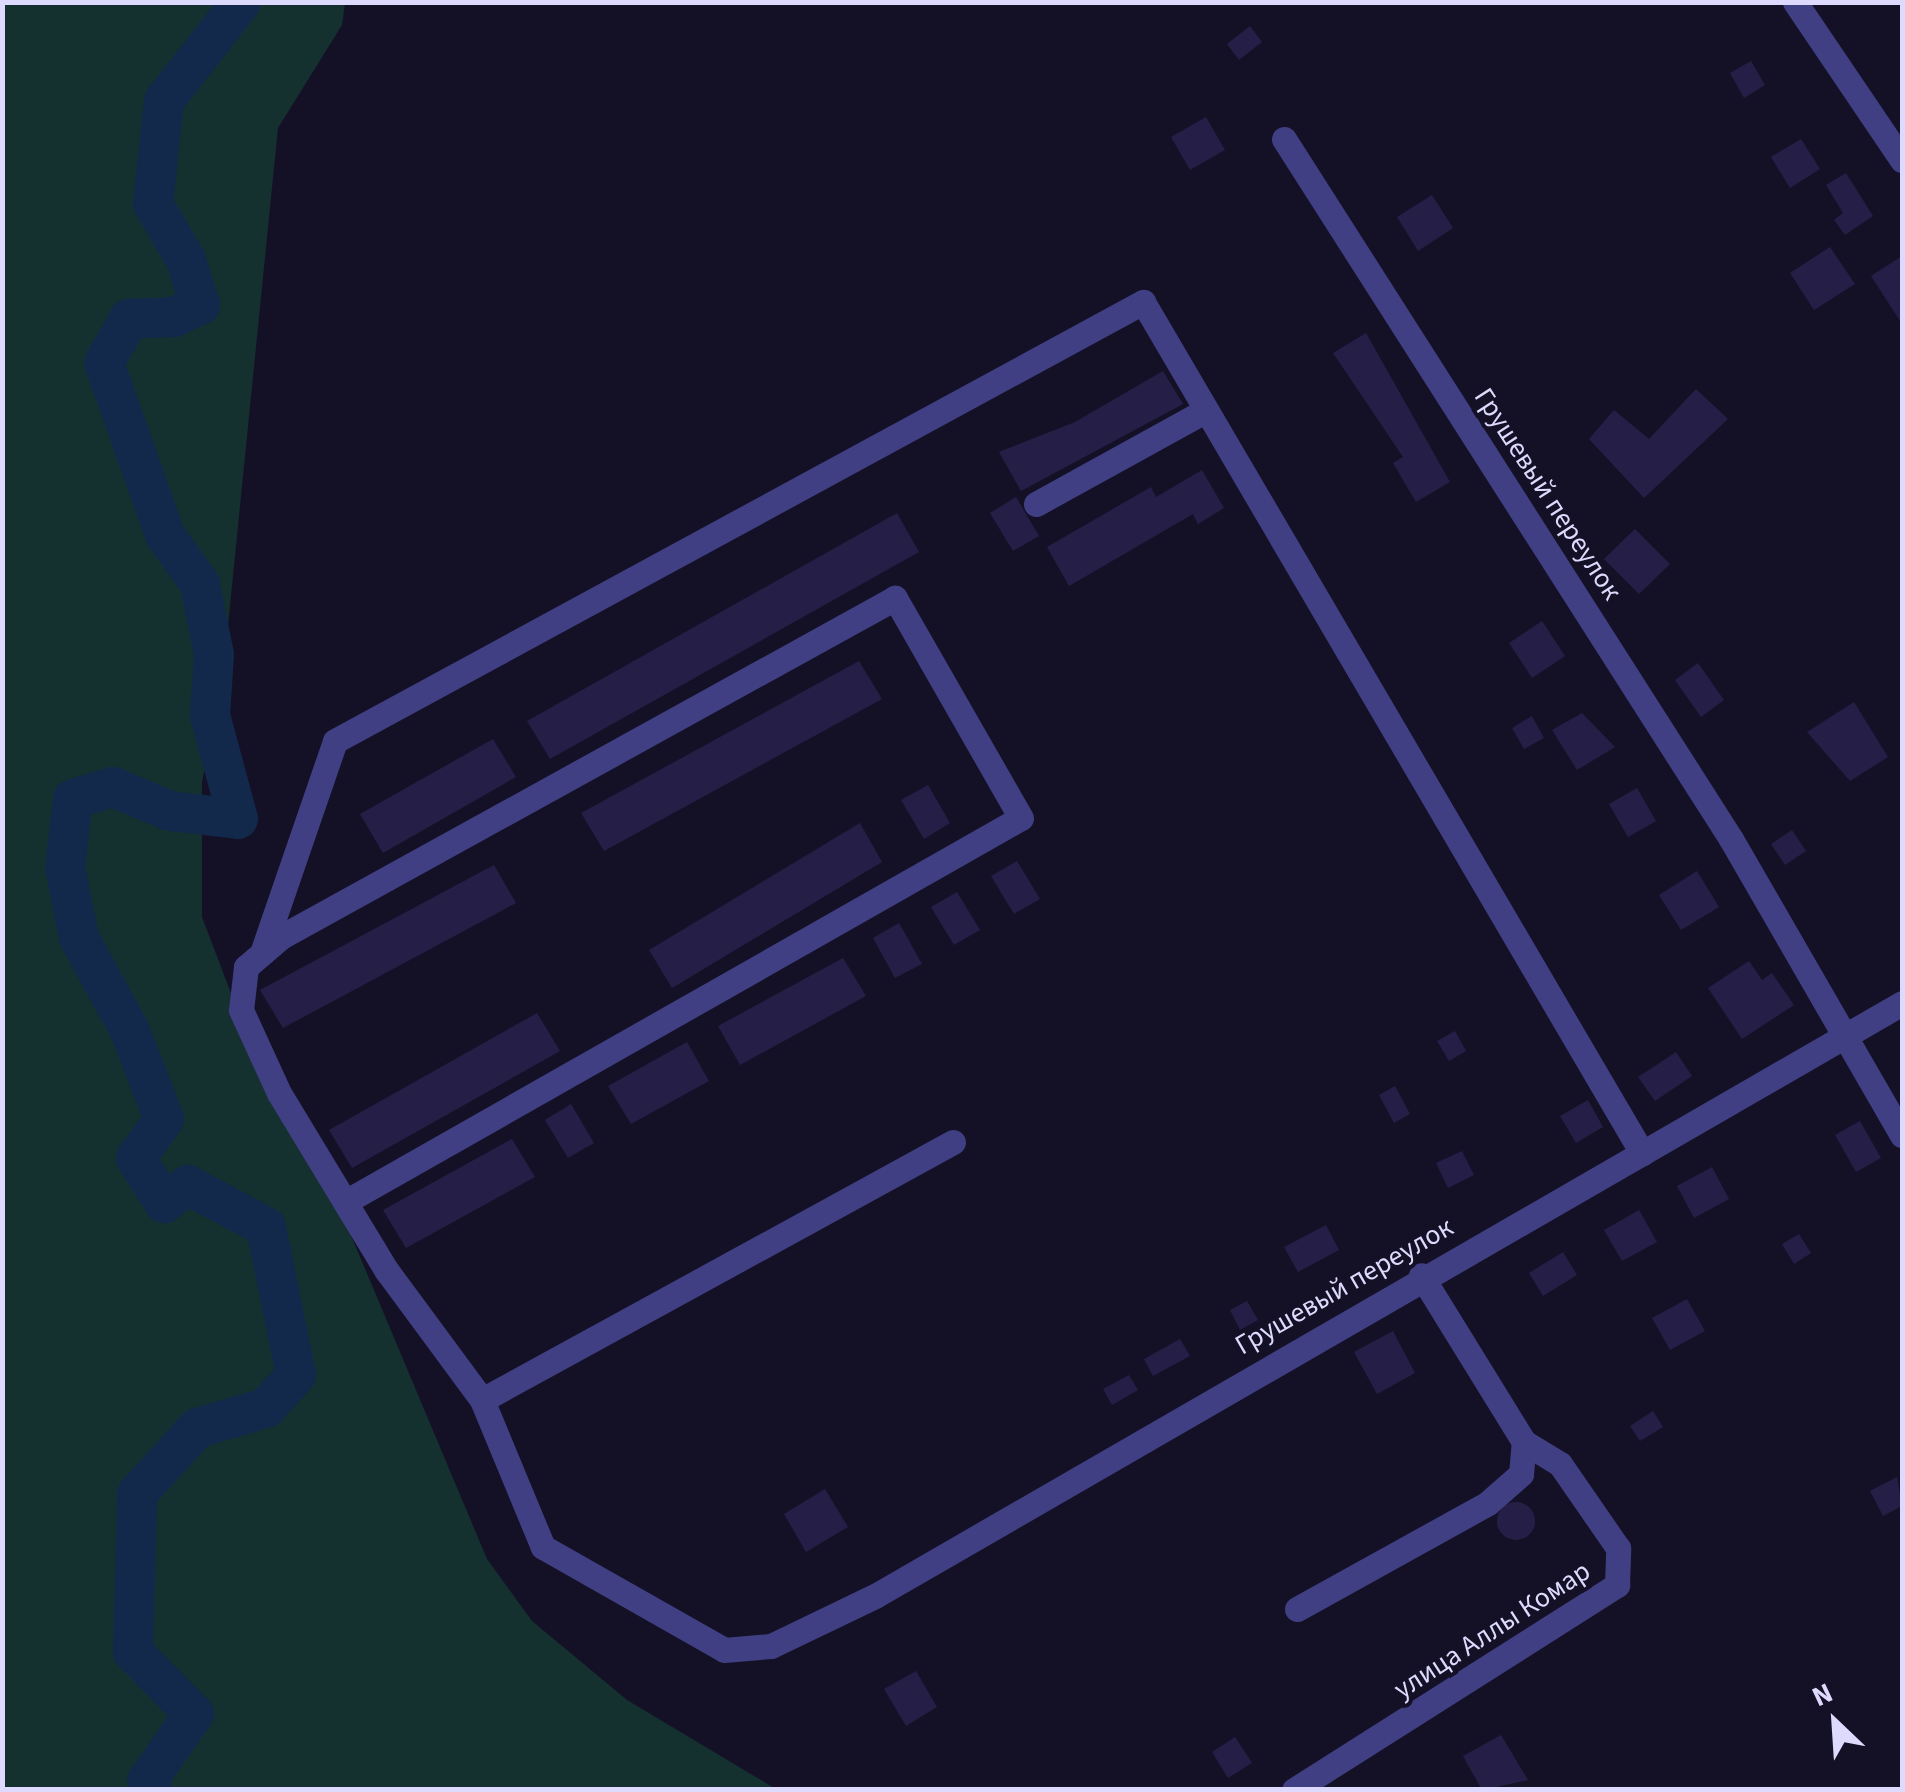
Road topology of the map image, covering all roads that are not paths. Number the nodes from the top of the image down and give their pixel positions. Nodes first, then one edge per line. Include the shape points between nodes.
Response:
1 (1795, 2) edge
2 (1284, 139) dead end
3 (1902, 160) edge
4 (1206, 410) junction
5 (1036, 504) dead end
6 (262, 953) junction
7 (1902, 1003) edge
8 (1849, 1039) junction
9 (1902, 1135) edge
10 (953, 1142) dead end
11 (1642, 1152) junction
12 (345, 1202) junction
13 (1420, 1275) junction
14 (482, 1400) junction
15 (1524, 1442) junction
16 (1297, 1609) dead end
17 (1294, 1790) edge

1 - 3 street
2 - 8 street, Грушевый переулок via 1581,599
4 - 5 street
4 - 6 street, Грушевый переулок via 1143,302 334,741
4 - 11 street
6 - 12 street, Грушевый переулок via 246,967 240,1010
6 - 12 street via 896,598 1021,818
7 - 8 street, Грушевый переулок
8 - 9 street, Грушевый переулок
8 - 11 street, Грушевый переулок
10 - 14 street
11 - 13 street, Грушевый переулок
12 - 14 street, Грушевый переулок
13 - 14 street, Грушевый переулок via 875,1596 771,1646 724,1650 543,1546
13 - 15 street
15 - 16 street via 1522,1474 1509,1489
15 - 17 street, улица Аллы Комар via 1560,1464 1618,1548 1617,1585

